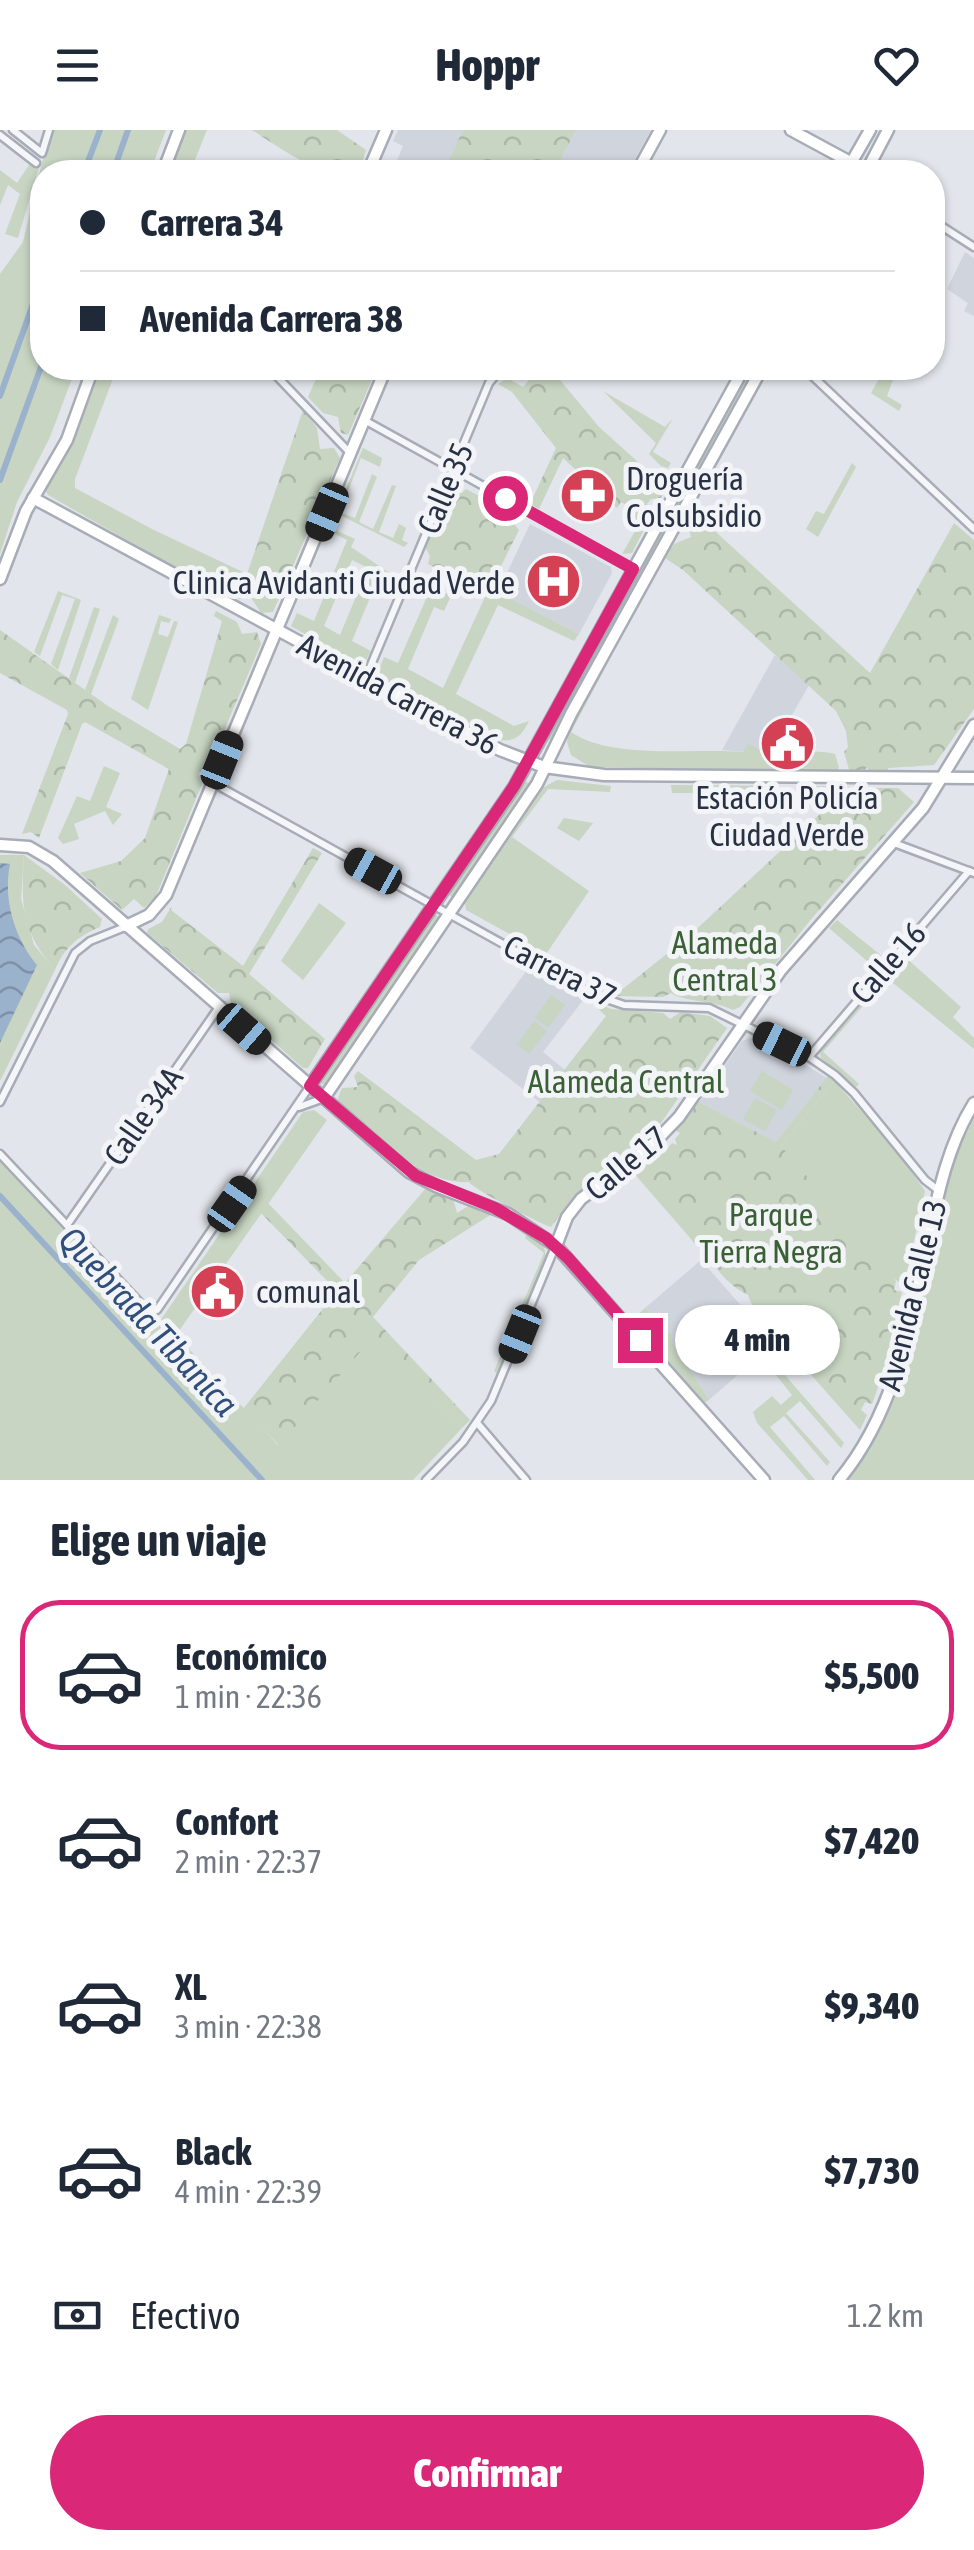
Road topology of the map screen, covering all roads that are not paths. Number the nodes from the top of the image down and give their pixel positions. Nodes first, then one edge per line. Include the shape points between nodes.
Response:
1 (12, 130) edge
2 (49, 130) edge
3 (180, 130) edge
4 (386, 130) edge
5 (660, 130) edge
6 (790, 130) edge
7 (870, 130) edge
8 (888, 130) edge
9 (0, 134) edge
10 (32, 160) edge
11 (168, 160) edge
12 (373, 160) edge
13 (644, 160) edge
14 (837, 160) edge
15 (853, 160) edge
16 (872, 160) edge
17 (945, 228) edge
18 (974, 247) edge
19 (89, 380) edge
20 (281, 380) edge
21 (381, 380) edge
22 (492, 380) edge
23 (737, 380) edge
24 (755, 380) edge
25 (817, 380) edge
26 (366, 421) junction
27 (351, 454) junction
28 (454, 470) junction
29 (33, 498) junction
30 (974, 529) edge
31 (633, 569) junction
32 (0, 579) edge
33 (276, 630) junction
34 (366, 677) junction
35 (974, 725) edge
36 (528, 762) junction
37 (544, 767) junction
38 (914, 777) junction
39 (942, 778) junction
40 (974, 778) edge
41 (212, 783) junction
42 (928, 801) junction
43 (894, 842) junction
44 (0, 845) edge
45 (971, 872) edge
46 (434, 904) junction
47 (449, 913) junction
48 (126, 926) junction
49 (219, 1007) junction
50 (742, 1024) junction
51 (809, 1057) junction
52 (310, 1086) junction
53 (324, 1098) junction
54 (0, 1102) edge
55 (974, 1103) edge
56 (298, 1108) junction
57 (0, 1154) edge
58 (938, 1190) junction
59 (67, 1225) junction
60 (556, 1246) junction
61 (478, 1424) junction
62 (426, 1480) edge
63 (526, 1480) edge
64 (764, 1480) edge
65 (838, 1480) edge

1 - 2 street via 42,154
3 - 11 main road
4 - 12 main road
5 - 13 main road
6 - 14 main road
7 - 15 main road
8 - 16 main road
9 - 10 street
17 - 18 street
19 - 29 main road via 67,440
20 - 27 street
21 - 26 main road
22 - 28 street, Calle 35
23 - 31 main road
24 - 37 main road
25 - 30 street
26 - 27 main road
26 - 28 street
27 - 33 main road
28 - 31 street
28 - 34 street, Calle 35
29 - 32 main road
29 - 33 main road, Avenida Carrera 36
31 - 36 main road
33 - 34 main road, Avenida Carrera 36
33 - 41 main road
34 - 36 main road, Avenida Carrera 36
35 - 39 main road, Calle 17
36 - 37 main road, Avenida Carrera 36
36 - 46 main road
37 - 38 main road, Avenida Carrera 36 via 604,775
37 - 47 main road
38 - 39 main road, Avenida Carrera 36
38 - 42 main road
39 - 40 main road, Avenida Carrera 36
39 - 42 main road, Calle 17
41 - 46 street, Carrera 37
41 - 48 main road via 166,895 149,915
42 - 43 main road, Calle 17
43 - 45 street
43 - 50 main road, Calle 17
44 - 48 main road via 42,854
45 - 51 street, Calle 16
46 - 47 street, Carrera 37
46 - 52 main road
47 - 50 street, Carrera 37 via 604,999 700,1006
47 - 53 main road
48 - 49 main road
48 - 54 street via 75,953
49 - 52 main road
49 - 59 street, Calle 34A
50 - 51 street, Carrera 37
50 - 60 main road, Calle 17 via 669,1130 581,1199
51 - 58 street, Carrera 37 via 847,1086
52 - 53 main road
52 - 56 street
53 - 56 street
53 - 60 main road via 416,1176 508,1214
55 - 58 main road, Avenida Calle 13
56 - 59 street via 162,1306 148,1310
57 - 59 street
58 - 65 main road, Avenida Calle 13 via 892,1387 868,1441
60 - 61 street, Calle 17
60 - 64 main road
61 - 62 street, Calle 17
61 - 63 street

